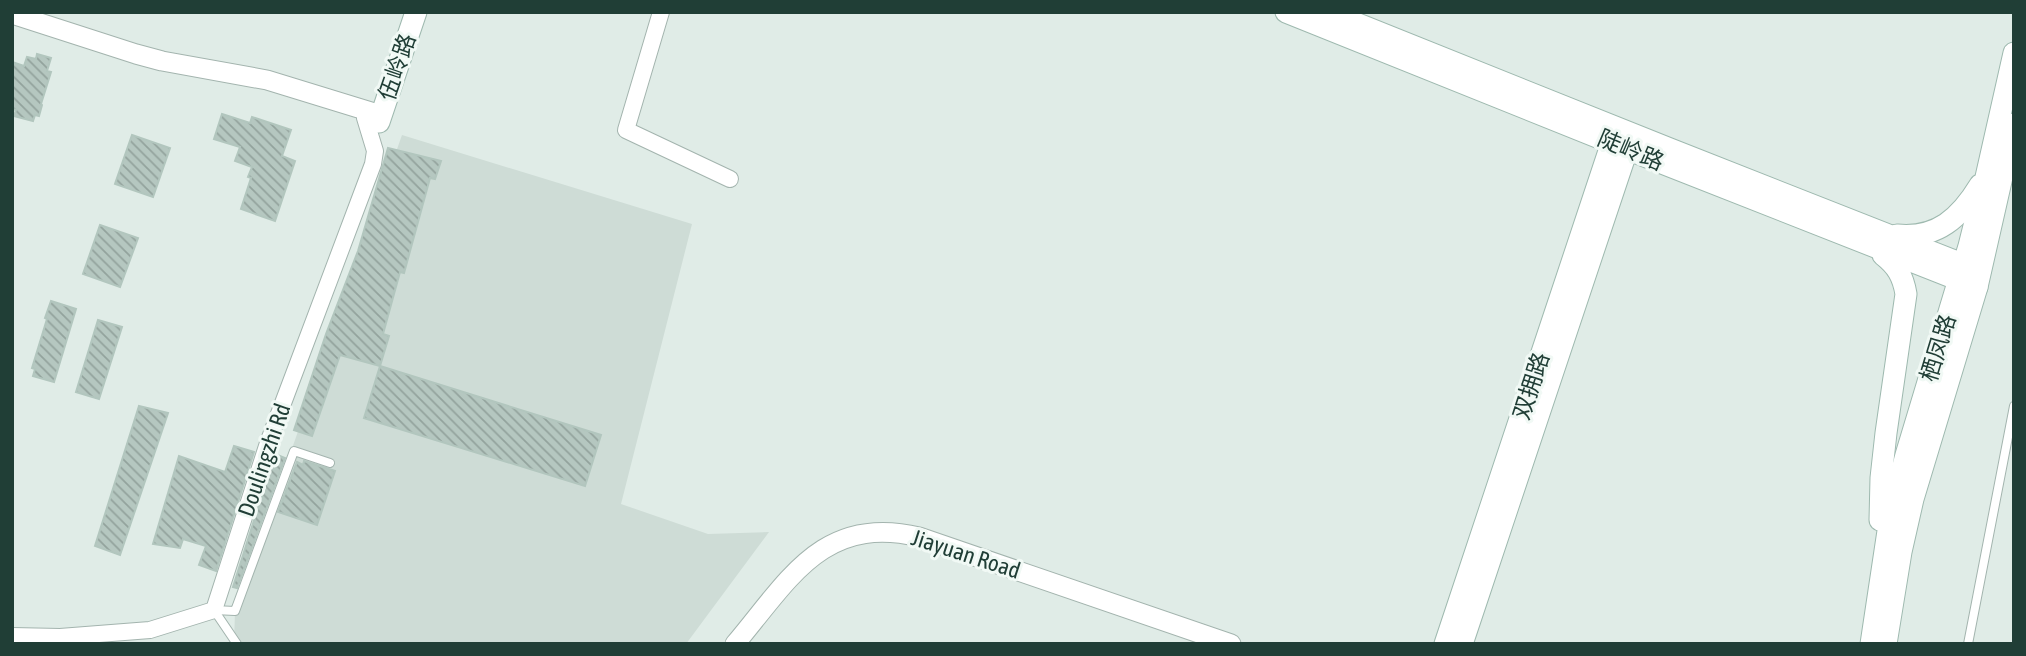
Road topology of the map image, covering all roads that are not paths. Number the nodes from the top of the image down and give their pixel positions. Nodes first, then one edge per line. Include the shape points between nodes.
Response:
1 (401, 12) edge
2 (416, 12) edge
3 (661, 12) edge
4 (1286, 12) edge
5 (1328, 12) edge
6 (12, 14) edge
7 (12, 21) edge
8 (2014, 53) edge
9 (373, 116) junction
10 (2014, 124) edge
11 (1622, 138) junction
12 (1989, 164) junction
13 (730, 179) dead end
14 (1872, 238) junction
15 (1970, 276) junction
16 (2014, 406) edge
17 (330, 463) dead end
18 (1876, 603) junction
19 (214, 610) junction
20 (12, 636) edge
21 (237, 644) edge
22 (735, 644) edge
23 (750, 644) edge
24 (1201, 644) edge
25 (1231, 644) edge
26 (1444, 644) edge
27 (1462, 644) edge
28 (1871, 644) edge
29 (1886, 644) edge
30 (1968, 644) edge

1 - 9 main road, 伍岭路
2 - 9 main road, 伍岭路
3 - 13 street via 626,130
4 - 11 main road, 陡岭路
5 - 11 main road, 陡岭路
6 - 9 street via 162,61 267,80
7 - 9 street via 134,62 240,81
8 - 12 main road, 栖凤路
9 - 19 street, Doulingzhi Rd via 373,164 268,443
10 - 15 main road, 栖凤路
11 - 14 main road, 陡岭路
11 - 26 main road, 双拥路
11 - 27 main road, 双拥路
12 - 14 main road via 1970,200 1941,228 1925,234
12 - 15 main road, 栖凤路
14 - 15 main road, 陡岭路
14 - 18 main road via 1899,271 1906,294 1881,478
15 - 18 main road, 栖凤路 via 1897,488
15 - 29 main road, 栖凤路 via 1913,499
16 - 30 lane
17 - 19 lane via 294,451 235,611
18 - 28 main road, 栖凤路
19 - 20 street via 150,630
19 - 21 lane
22 - 25 street, Jiayuan Road via 817,552 854,535 890,531
23 - 24 street, Jiayuan Road via 824,560 857,545 887,542 948,557

